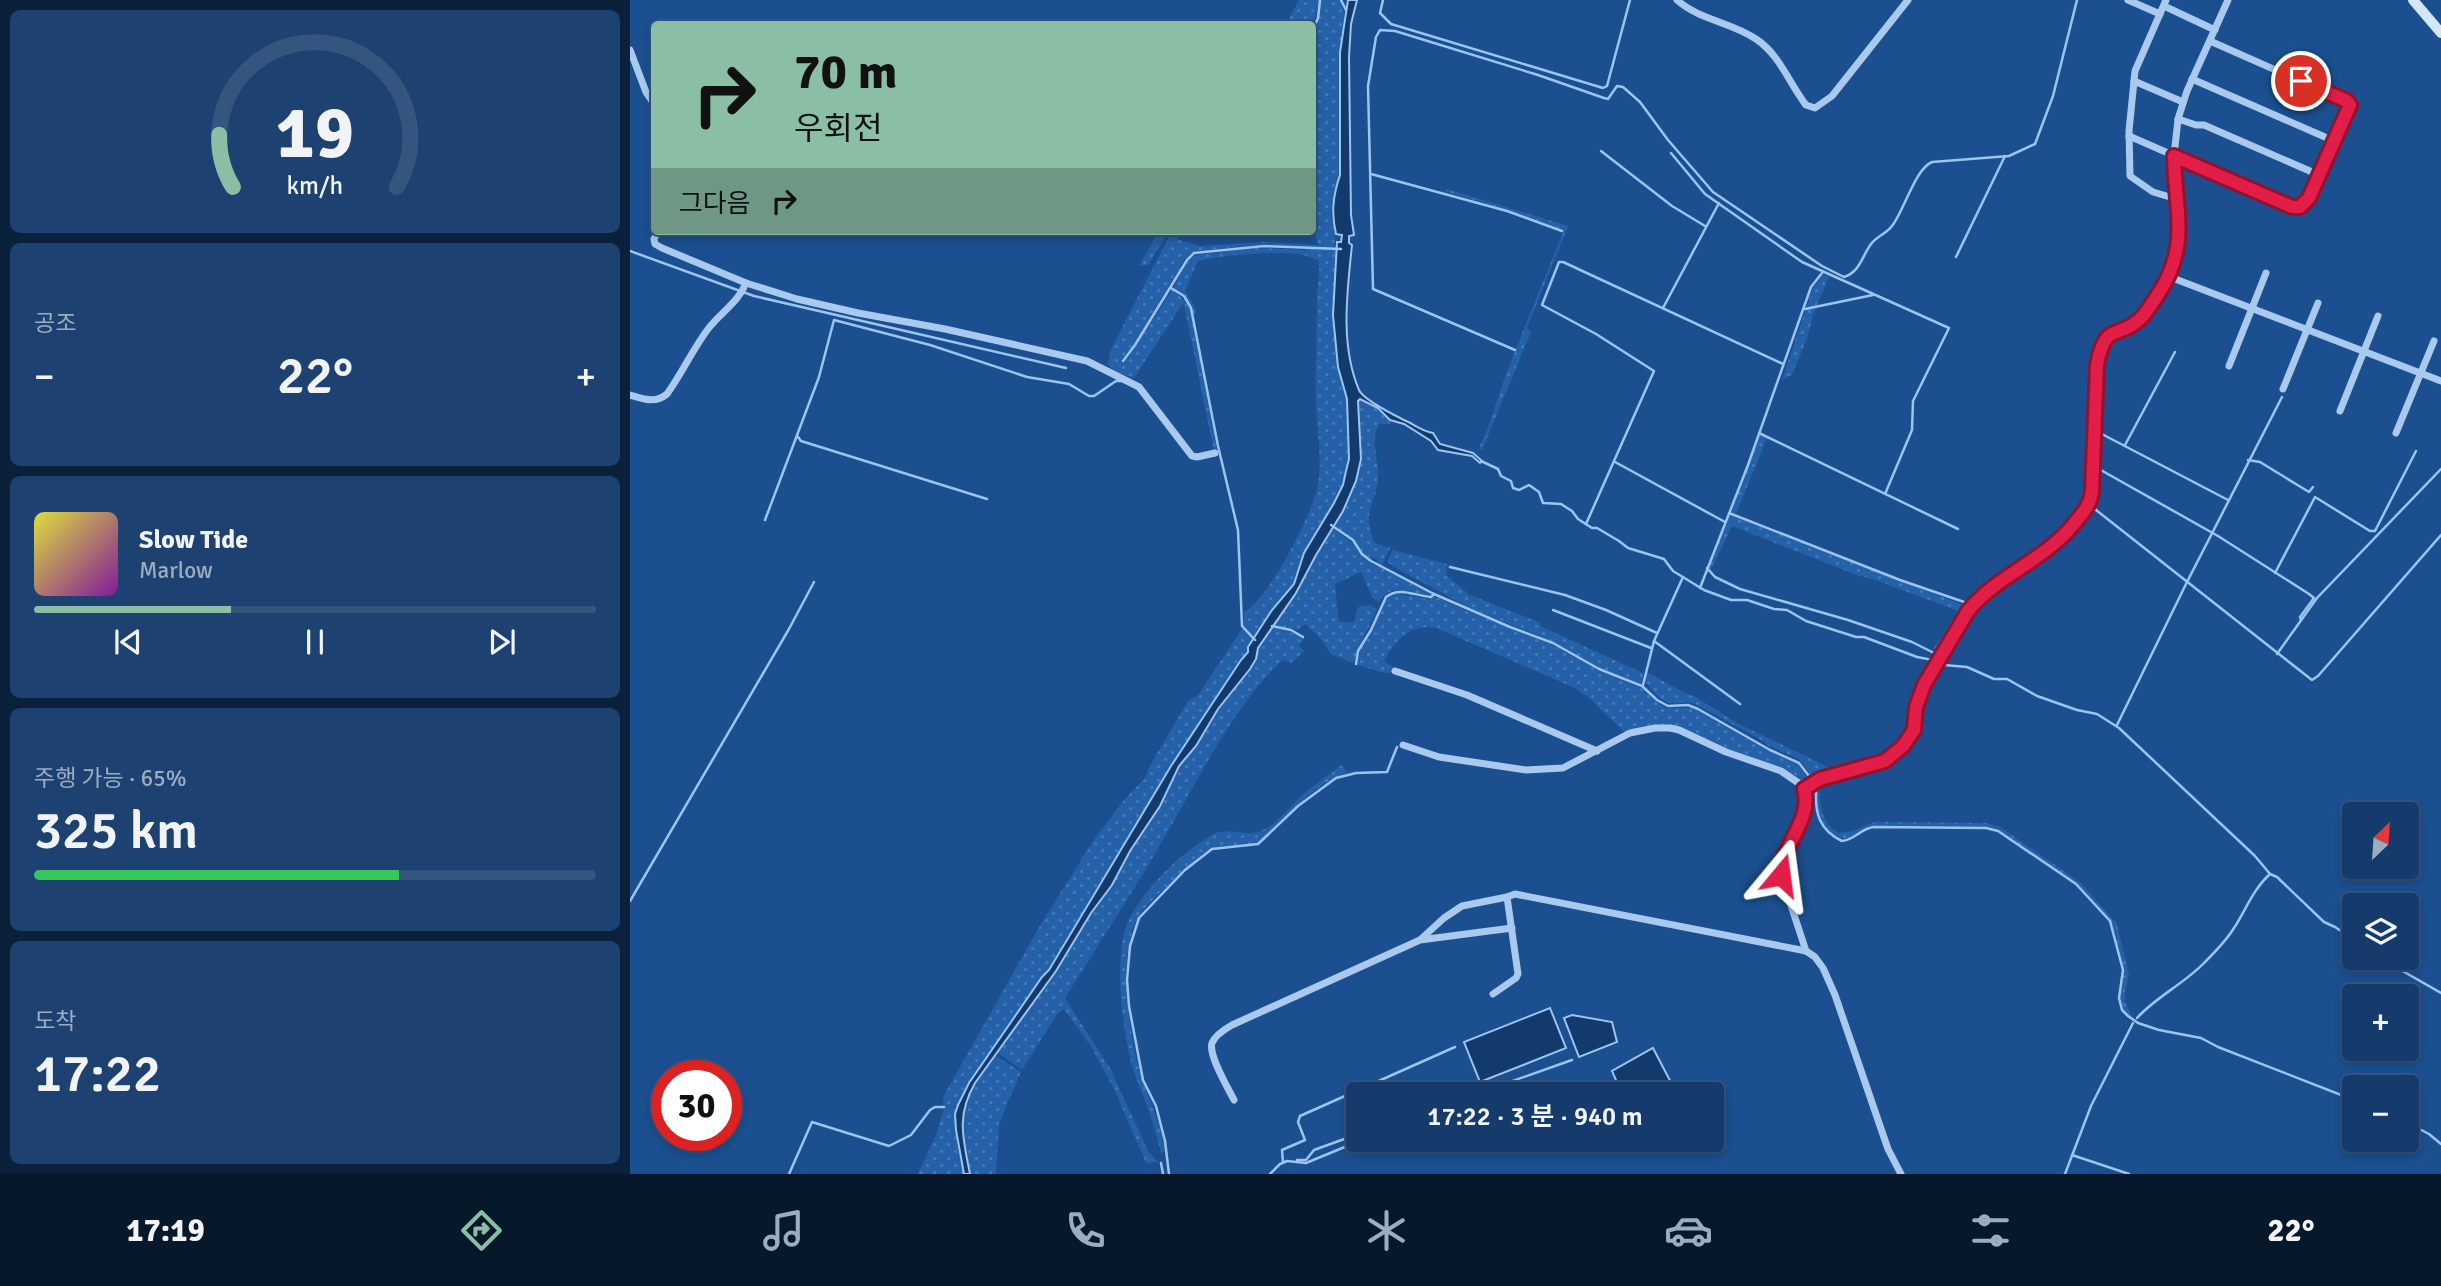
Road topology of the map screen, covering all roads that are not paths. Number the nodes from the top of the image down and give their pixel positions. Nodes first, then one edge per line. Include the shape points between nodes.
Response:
1 (1677, 0) edge
2 (1908, 0) edge
3 (2128, 0) edge
4 (2228, 0) edge
5 (2413, 0) edge
6 (2163, 7) edge
7 (2215, 30) junction
8 (2441, 33) edge
9 (2210, 41) junction
10 (630, 50) edge
11 (2192, 79) junction
12 (2134, 81) junction
13 (651, 100) edge
14 (2183, 102) junction
15 (2178, 119) junction
16 (2129, 136) junction
17 (2334, 141) junction
18 (2174, 156) junction
19 (2319, 175) junction
20 (2177, 199) junction
21 (656, 235) edge
22 (2266, 273) dead end
23 (2170, 277) junction
24 (746, 283) junction
25 (2318, 303) dead end
26 (2252, 309) junction
27 (2378, 316) dead end
28 (2308, 330) junction
29 (2434, 341) dead end
30 (2364, 351) junction
31 (2229, 366) dead end
32 (2421, 373) junction
33 (2441, 381) edge
34 (2283, 389) dead end
35 (630, 395) edge
36 (2340, 411) dead end
37 (2396, 433) dead end
38 (1215, 453) dead end
39 (1395, 671) dead end
40 (1403, 745) dead end
41 (1597, 751) junction
42 (1804, 789) junction
43 (1507, 897) junction
44 (1512, 928) junction
45 (1420, 940) junction
46 (1806, 951) junction
47 (1493, 994) dead end
48 (1234, 1100) dead end
49 (1901, 1174) edge

1 - 2 street via 1758,40 1770,50 1806,105 1815,107 1832,96
3 - 6 street
4 - 7 street
5 - 8 main road
6 - 7 street
6 - 12 street
7 - 9 street
9 - 11 street
9 - 17 street via 2347,101 2349,107
10 - 13 street
11 - 14 street
11 - 17 street
12 - 14 street
12 - 16 street
14 - 15 street
15 - 18 street
15 - 19 street via 2204,125
16 - 18 street
16 - 20 street via 2130,176 2153,192
17 - 19 street
18 - 19 street via 2292,207 2305,204
18 - 20 street
20 - 23 street via 2180,236
21 - 24 street via 655,244 662,248
22 - 26 street
23 - 26 street
23 - 42 street via 2140,320 2110,333 2100,348 2092,492 2087,508 2049,550 1977,600 1920,694 1911,738 1896,753
24 - 35 street via 736,302 705,332 667,394 648,401
24 - 38 street via 858,313 1087,361 1139,387 1192,456
25 - 28 street
26 - 28 street
26 - 31 street
27 - 30 street
28 - 30 street
28 - 34 street
29 - 32 street
30 - 32 street
30 - 36 street
32 - 33 street
32 - 37 street
39 - 41 street via 1467,695
40 - 41 street via 1439,757 1526,770 1563,768
41 - 42 street via 1639,730 1670,728 1781,771
42 - 46 street via 1801,819 1783,858 1781,875
43 - 44 street
43 - 45 street via 1462,906
43 - 46 street via 1521,894
44 - 45 street
44 - 47 street via 1518,974
45 - 48 street via 1246,1018 1217,1036 1211,1051
46 - 49 street via 1823,968 1835,995 1888,1149

